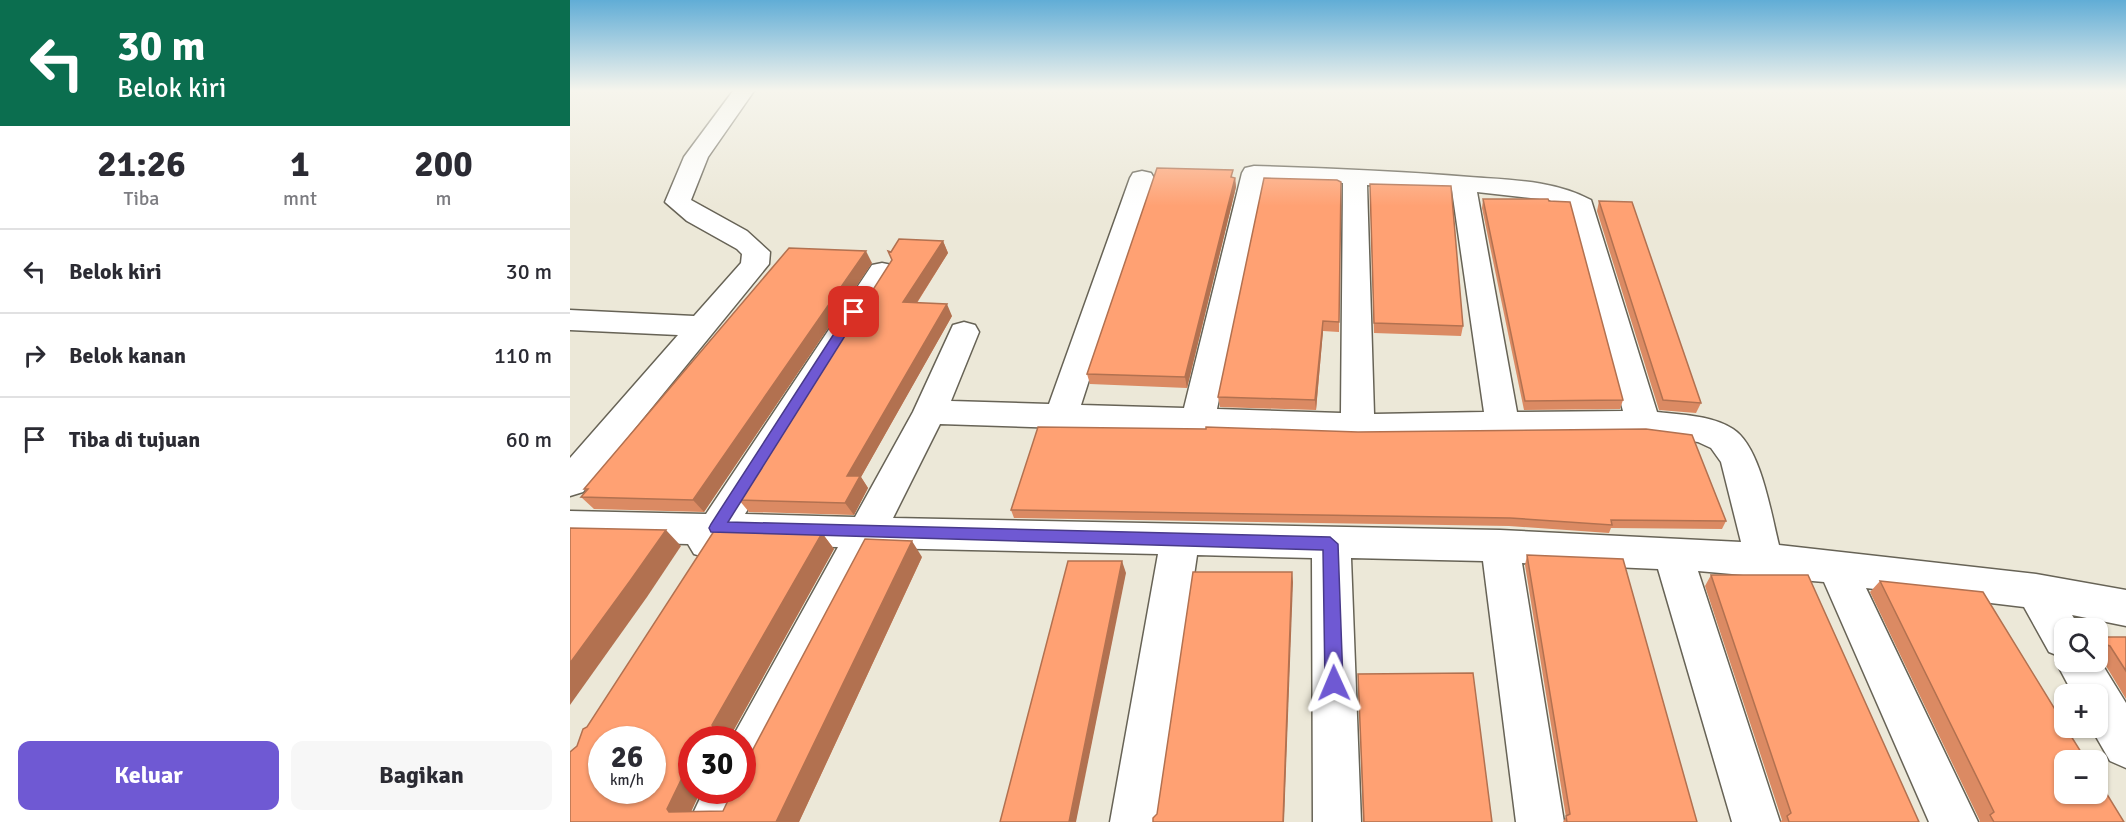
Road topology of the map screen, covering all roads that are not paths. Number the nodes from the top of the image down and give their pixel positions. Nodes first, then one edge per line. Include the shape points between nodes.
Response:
1 (716, 129) edge
2 (1355, 176) junction
3 (1142, 178) dead end
4 (1463, 184) junction
5 (882, 271) edge
6 (570, 320) edge
7 (700, 326) junction
8 (964, 332) dead end
9 (930, 412) junction
10 (1062, 414) junction
11 (1198, 420) junction
12 (1643, 423) junction
13 (1503, 425) junction
14 (1358, 426) junction
15 (570, 482) edge
16 (570, 526) edge
17 (716, 528) junction
18 (866, 531) junction
19 (1180, 539) junction
20 (1330, 544) junction
21 (1500, 546) junction
22 (1673, 554) junction
23 (1764, 559) junction
24 (691, 568) edge
25 (1838, 570) junction
26 (2036, 591) junction
27 (2126, 608) edge
28 (2054, 622) edge
29 (2108, 714) edge
30 (756, 739) edge
31 (2126, 745) edge
32 (723, 804) edge
33 (713, 822) edge
34 (1134, 822) edge
35 (1337, 822) edge
36 (1539, 822) edge
37 (1756, 822) edge
38 (1954, 822) edge

1 - 7 street via 692,163 678,202 687,212 743,238 756,252 755,264 743,281
2 - 4 street
2 - 11 street via 1254,173
2 - 14 street
3 - 10 street
4 - 12 street via 1558,194 1582,205
4 - 13 street
5 - 17 street
6 - 7 street
7 - 15 street
8 - 9 street
9 - 10 street
9 - 18 street
10 - 11 street
11 - 14 street
12 - 13 street
12 - 23 street via 1704,430 1723,439 1738,459
13 - 14 street
16 - 17 street
17 - 18 street
17 - 24 street
18 - 19 street
18 - 30 street
19 - 20 street
19 - 34 street
20 - 21 street
20 - 35 street
21 - 22 street
21 - 36 street
22 - 23 street
22 - 37 street
23 - 25 street
25 - 26 street
25 - 38 street
26 - 27 street
26 - 28 street
29 - 31 street
32 - 33 street

